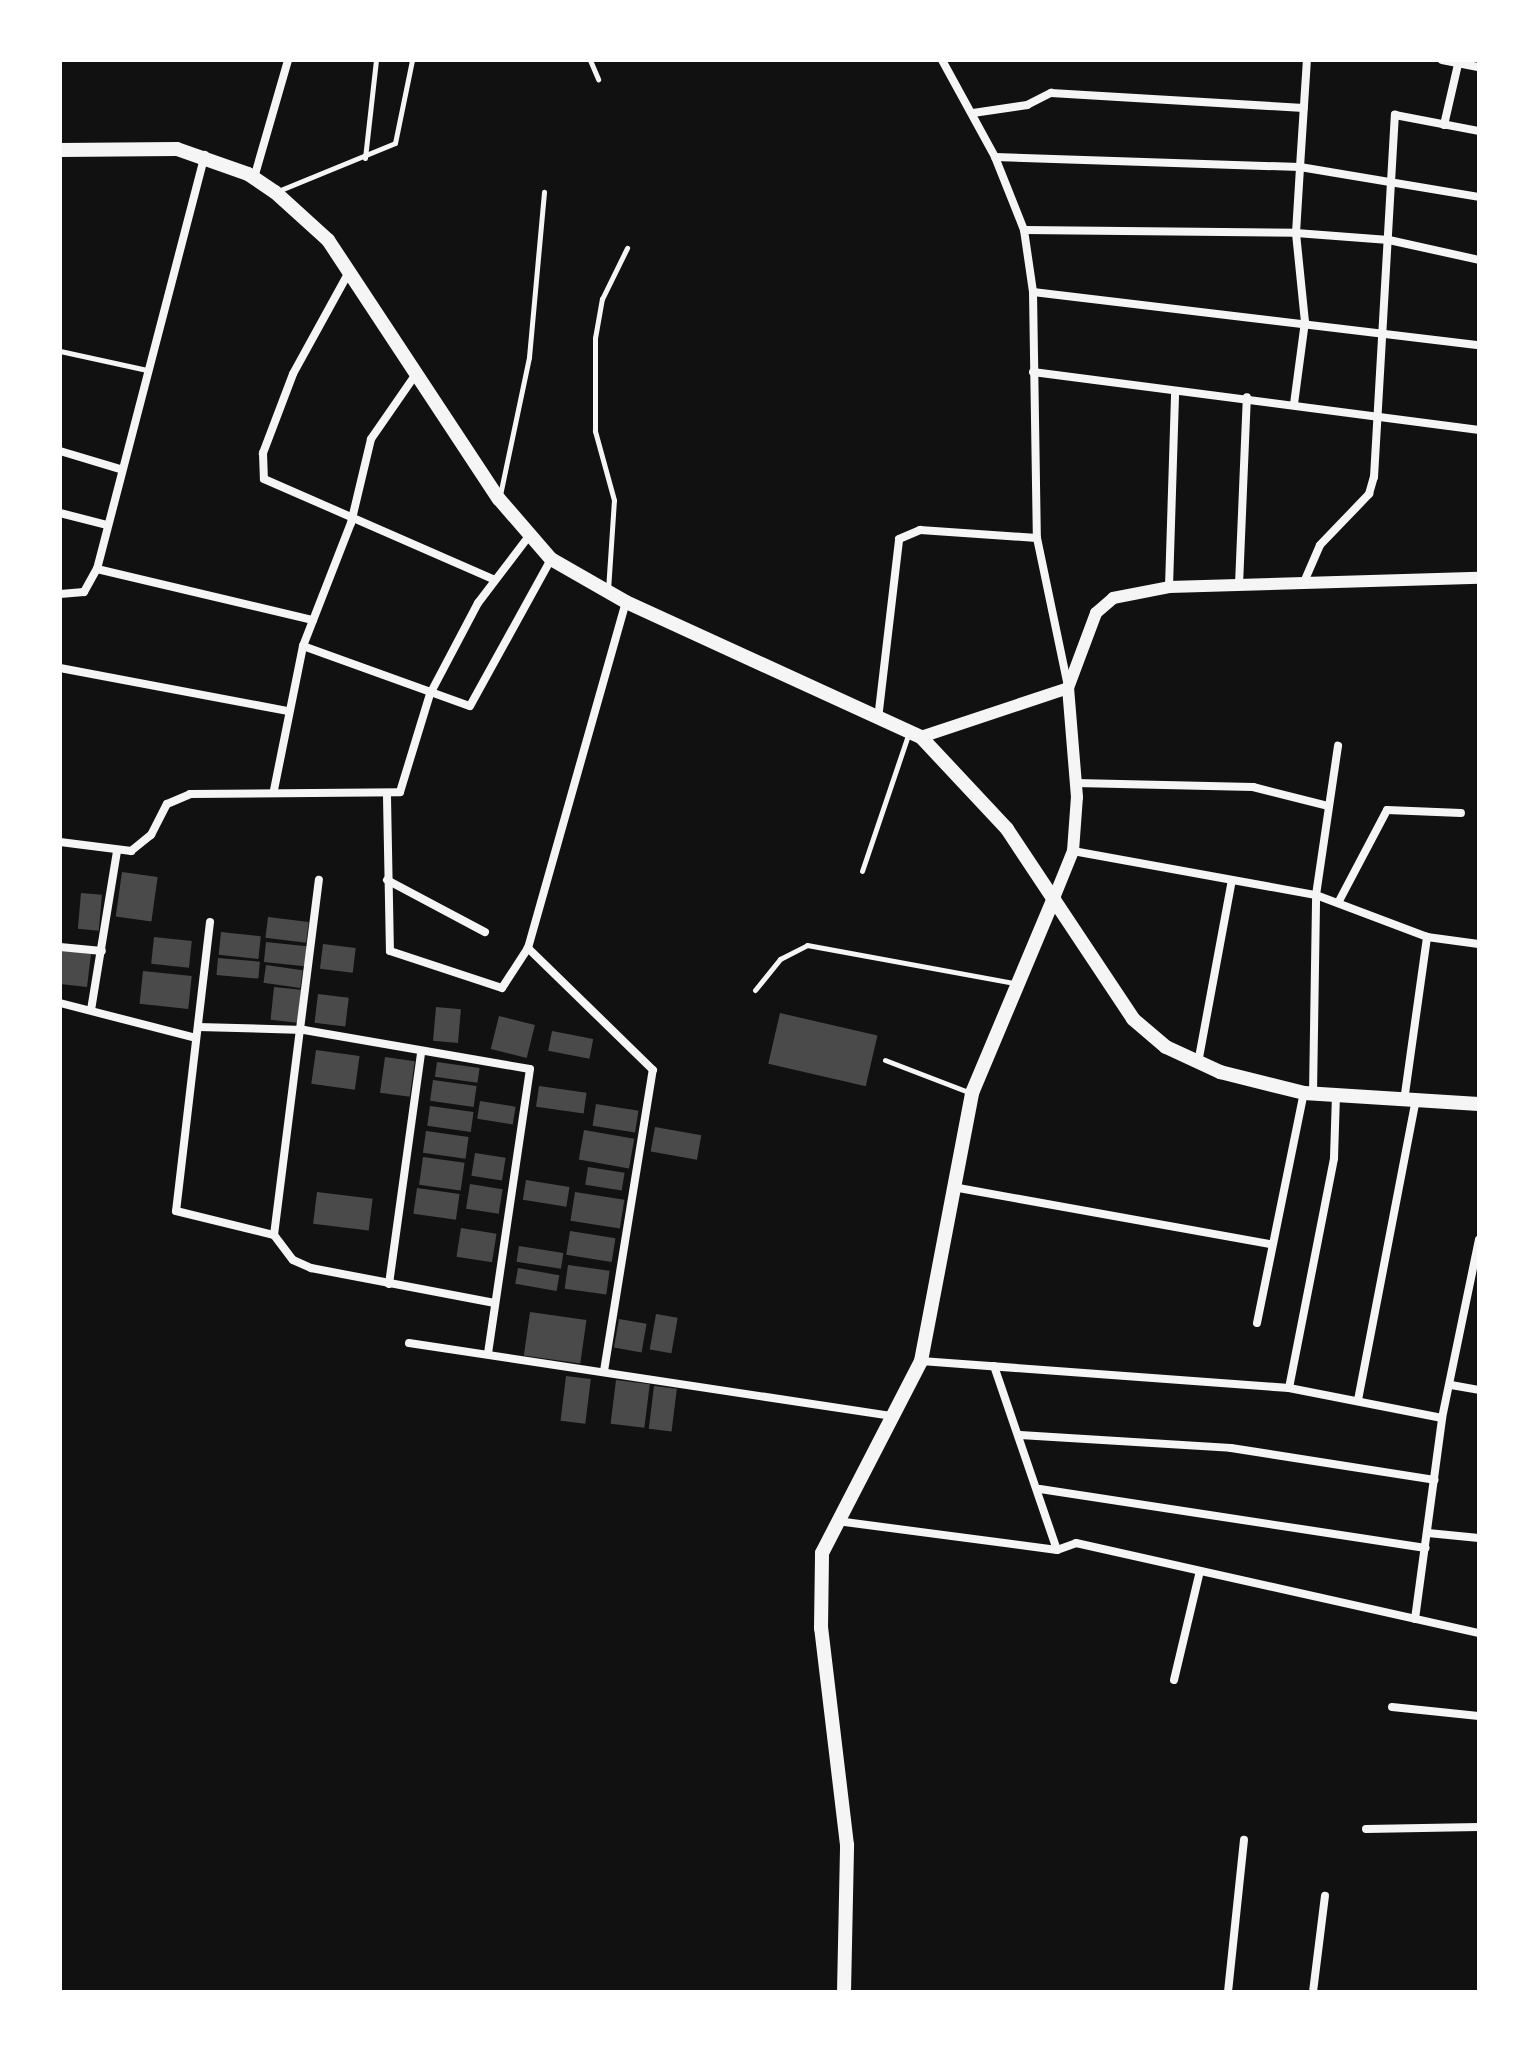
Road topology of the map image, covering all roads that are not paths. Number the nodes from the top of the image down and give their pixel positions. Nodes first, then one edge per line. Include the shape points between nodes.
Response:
1 (288, 60) edge
2 (376, 60) edge
3 (412, 60) edge
4 (590, 60) edge
5 (942, 60) edge
6 (1307, 60) edge
7 (1442, 60) edge
8 (1459, 61) edge
9 (1479, 67) edge
10 (598, 79) dead end
11 (1304, 108) junction
12 (973, 113) junction
13 (1444, 125) junction
14 (1479, 131) edge
15 (60, 150) edge
16 (205, 155) junction
17 (995, 157) junction
18 (365, 158) junction
19 (1300, 167) junction
20 (254, 178) junction
21 (1393, 182) junction
22 (275, 192) junction
23 (544, 192) dead end
24 (1479, 197) edge
25 (1024, 230) junction
26 (1296, 233) junction
27 (1389, 240) junction
28 (627, 248) dead end
29 (1479, 260) edge
30 (350, 270) junction
31 (1033, 292) junction
32 (1305, 322) junction
33 (1384, 334) junction
34 (1479, 345) edge
35 (60, 351) edge
36 (147, 370) junction
37 (1033, 372) junction
38 (416, 374) junction
39 (1175, 392) junction
40 (1247, 397) junction
41 (1294, 404) junction
42 (1376, 421) junction
43 (1479, 430) edge
44 (60, 451) edge
45 (120, 469) junction
46 (499, 499) junction
47 (60, 513) edge
48 (351, 523) junction
49 (107, 525) junction
50 (529, 536) junction
51 (1037, 538) junction
52 (551, 559) junction
53 (97, 569) junction
54 (1479, 578) edge
55 (493, 579) junction
56 (1304, 582) junction
57 (1239, 585) junction
58 (1169, 587) junction
59 (607, 593) junction
60 (60, 594) edge
61 (626, 602) junction
62 (313, 620) junction
63 (303, 646) junction
64 (60, 668) edge
65 (1068, 688) junction
66 (430, 694) junction
67 (287, 711) junction
68 (878, 719) junction
69 (915, 734) junction
70 (1338, 746) dead end
71 (1076, 783) junction
72 (274, 790) junction
73 (387, 797) junction
74 (1328, 806) junction
75 (1461, 813) dead end
76 (60, 842) edge
77 (117, 851) junction
78 (1073, 851) junction
79 (862, 871) dead end
80 (319, 880) dead end
81 (387, 880) junction
82 (1232, 880) junction
83 (1316, 895) junction
84 (1054, 898) junction
85 (1338, 903) junction
86 (210, 922) dead end
87 (485, 932) dead end
88 (1427, 937) junction
89 (1479, 944) edge
90 (60, 947) edge
91 (528, 948) junction
92 (102, 951) junction
93 (1016, 984) junction
94 (755, 990) dead end
95 (60, 1003) edge
96 (91, 1010) junction
97 (198, 1027) junction
98 (304, 1030) junction
99 (196, 1038) junction
100 (421, 1052) junction
101 (885, 1060) dead end
102 (1198, 1063) junction
103 (972, 1093) junction
104 (1308, 1093) junction
105 (1336, 1094) junction
106 (1410, 1103) junction
107 (1479, 1104) edge
108 (953, 1187) junction
109 (274, 1235) junction
110 (1479, 1240) edge
111 (1269, 1244) junction
112 (389, 1284) junction
113 (1468, 1296) junction
114 (1479, 1300) edge
115 (495, 1303) junction
116 (1257, 1323) dead end
117 (409, 1343) dead end
118 (488, 1353) junction
119 (921, 1361) junction
120 (994, 1366) junction
121 (604, 1371) junction
122 (1451, 1385) junction
123 (1289, 1388) junction
124 (1479, 1390) edge
125 (1358, 1400) junction
126 (893, 1416) junction
127 (1442, 1418) junction
128 (1020, 1435) junction
129 (1435, 1480) junction
130 (1040, 1489) junction
131 (837, 1521) junction
132 (1428, 1533) junction
133 (1479, 1538) edge
134 (1426, 1548) junction
135 (1057, 1550) junction
136 (1200, 1571) junction
137 (1415, 1619) junction
138 (1479, 1633) edge
139 (1174, 1680) dead end
140 (1392, 1707) dead end
141 (1479, 1716) edge
142 (1479, 1827) edge
143 (1366, 1829) dead end
144 (1244, 1840) dead end
145 (1325, 1896) dead end
146 (844, 1992) edge
147 (1228, 1992) edge
148 (1313, 1992) edge

1 - 20 street
2 - 18 lane
3 - 18 lane via 395,143
4 - 10 lane
5 - 12 street
6 - 11 street
7 - 8 street
8 - 9 street
8 - 13 street
11 - 12 street via 1051,93 1027,105
11 - 19 street
12 - 17 street
13 - 14 street
13 - 21 street via 1395,115
15 - 16 main road via 133,144
16 - 20 main road
16 - 36 street
17 - 19 street
17 - 25 street
18 - 22 lane
19 - 21 street
19 - 26 street
20 - 22 main road
21 - 24 street
21 - 27 street
22 - 30 main road
23 - 46 lane via 529,357
25 - 26 street
25 - 31 street
26 - 27 street
26 - 32 street
27 - 29 street
27 - 33 street
28 - 59 lane via 602,299 595,338 595,431 614,500
30 - 38 main road
30 - 48 street via 299,362 259,468 271,485
31 - 32 street
31 - 37 street
32 - 33 street
32 - 41 street
33 - 34 street
33 - 42 street
35 - 36 lane
36 - 45 street
37 - 39 street
37 - 51 street
38 - 46 main road
38 - 48 street via 371,439
39 - 40 street
39 - 58 street
40 - 41 street
40 - 57 street
41 - 42 street
42 - 43 street
42 - 56 street via 1369,494 1320,545
44 - 45 street
45 - 49 street
46 - 50 main road
47 - 49 street
48 - 55 street
48 - 62 street
49 - 53 street
50 - 52 main road
50 - 55 street
51 - 65 street
51 - 68 street via 920,530 899,539
52 - 59 main road
52 - 66 street via 507,629 476,702 463,707
53 - 60 street via 84,592
53 - 62 street
54 - 56 street
55 - 66 street
56 - 57 street
57 - 58 street
58 - 65 street via 1113,598 1096,613
59 - 61 main road
61 - 68 main road
61 - 91 street
62 - 63 street
63 - 66 street
63 - 67 street
64 - 67 street
65 - 69 street
65 - 71 street
66 - 73 street via 405,784
67 - 72 street
68 - 69 main road
69 - 79 lane
69 - 84 main road via 1007,829
70 - 74 street
71 - 74 street via 1253,787
71 - 78 street
72 - 73 street
72 - 77 street via 176,796 141,846
73 - 81 street
74 - 83 street
75 - 85 street via 1387,810
76 - 77 street
77 - 92 street
78 - 82 street
78 - 84 street
80 - 98 street
81 - 87 street
81 - 91 street via 387,942 398,956 502,988
82 - 83 street
82 - 102 street
83 - 85 street
83 - 104 street
84 - 93 main road
84 - 102 main road via 1133,1019
85 - 88 street
86 - 97 street
88 - 89 street
88 - 106 street
90 - 92 street
91 - 121 street via 653,1070
92 - 96 street
93 - 94 lane via 807,945 780,959
93 - 103 main road
95 - 96 street
96 - 99 street
97 - 98 street
97 - 99 street
98 - 100 street
98 - 109 street
99 - 109 street via 174,1206 188,1217
100 - 112 street
100 - 115 street via 530,1069
101 - 103 lane
102 - 104 main road
103 - 108 main road
104 - 105 main road
104 - 111 street
105 - 106 main road
105 - 123 street via 1334,1158
106 - 107 main road
106 - 125 street
108 - 111 street
108 - 119 main road
109 - 112 street via 293,1260 311,1268
110 - 113 street
111 - 116 street
112 - 115 street
113 - 114 street
113 - 122 street
115 - 118 street
117 - 118 street
118 - 121 street
119 - 120 street
119 - 126 main road
120 - 123 street
120 - 128 street
121 - 126 street
122 - 124 street
122 - 127 street
123 - 125 street
125 - 127 street
126 - 131 main road
127 - 129 street
128 - 129 street via 1231,1448
128 - 130 street
129 - 132 street
130 - 134 street
130 - 135 street
131 - 135 street
131 - 146 main road via 819,1571 845,1803
132 - 133 street
132 - 134 street
134 - 137 street
135 - 136 street via 1076,1543
136 - 137 street
136 - 139 street
137 - 138 street
140 - 141 street
142 - 143 street
144 - 147 street
145 - 148 street

